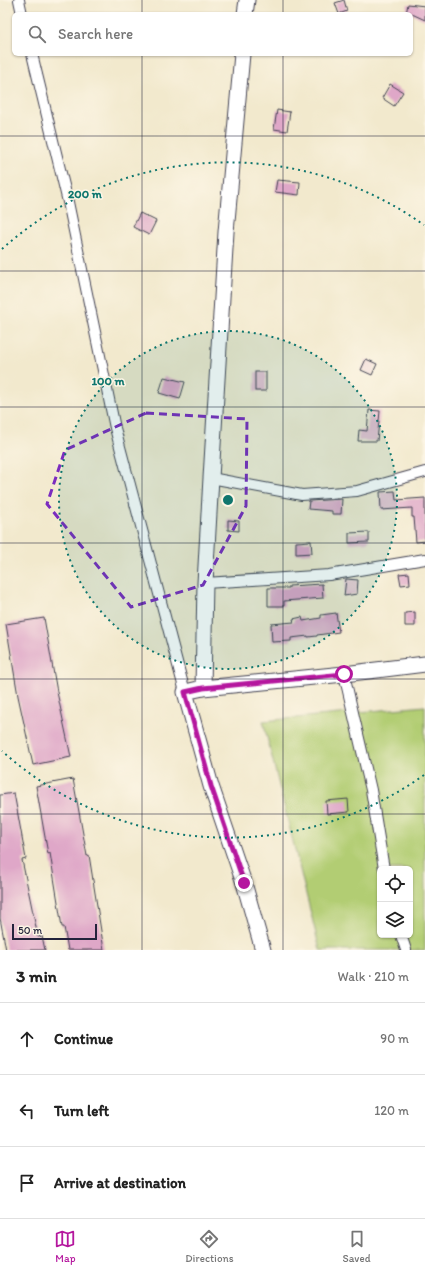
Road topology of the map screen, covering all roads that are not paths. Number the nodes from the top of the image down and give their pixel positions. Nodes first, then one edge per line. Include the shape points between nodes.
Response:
1 (19, 0) edge
2 (247, 0) edge
3 (22, 12) edge
4 (245, 12) edge
5 (32, 56) edge
6 (242, 56) edge
7 (425, 472) edge
8 (211, 478) junction
9 (425, 559) edge
10 (204, 583) junction
11 (425, 664) edge
12 (344, 674) junction
13 (203, 688) junction
14 (185, 692) junction
15 (384, 866) edge
16 (402, 938) edge
17 (263, 950) edge
18 (406, 950) edge

1 - 3 street
2 - 4 main road
5 - 14 street via 68,202 115,428
6 - 8 main road via 226,232
7 - 8 street via 357,491 302,495
8 - 10 main road
9 - 10 street via 329,575
10 - 13 main road
11 - 12 main road
12 - 13 main road
12 - 15 street via 371,790
13 - 14 main road
14 - 17 main road via 211,786 244,883
16 - 18 street

